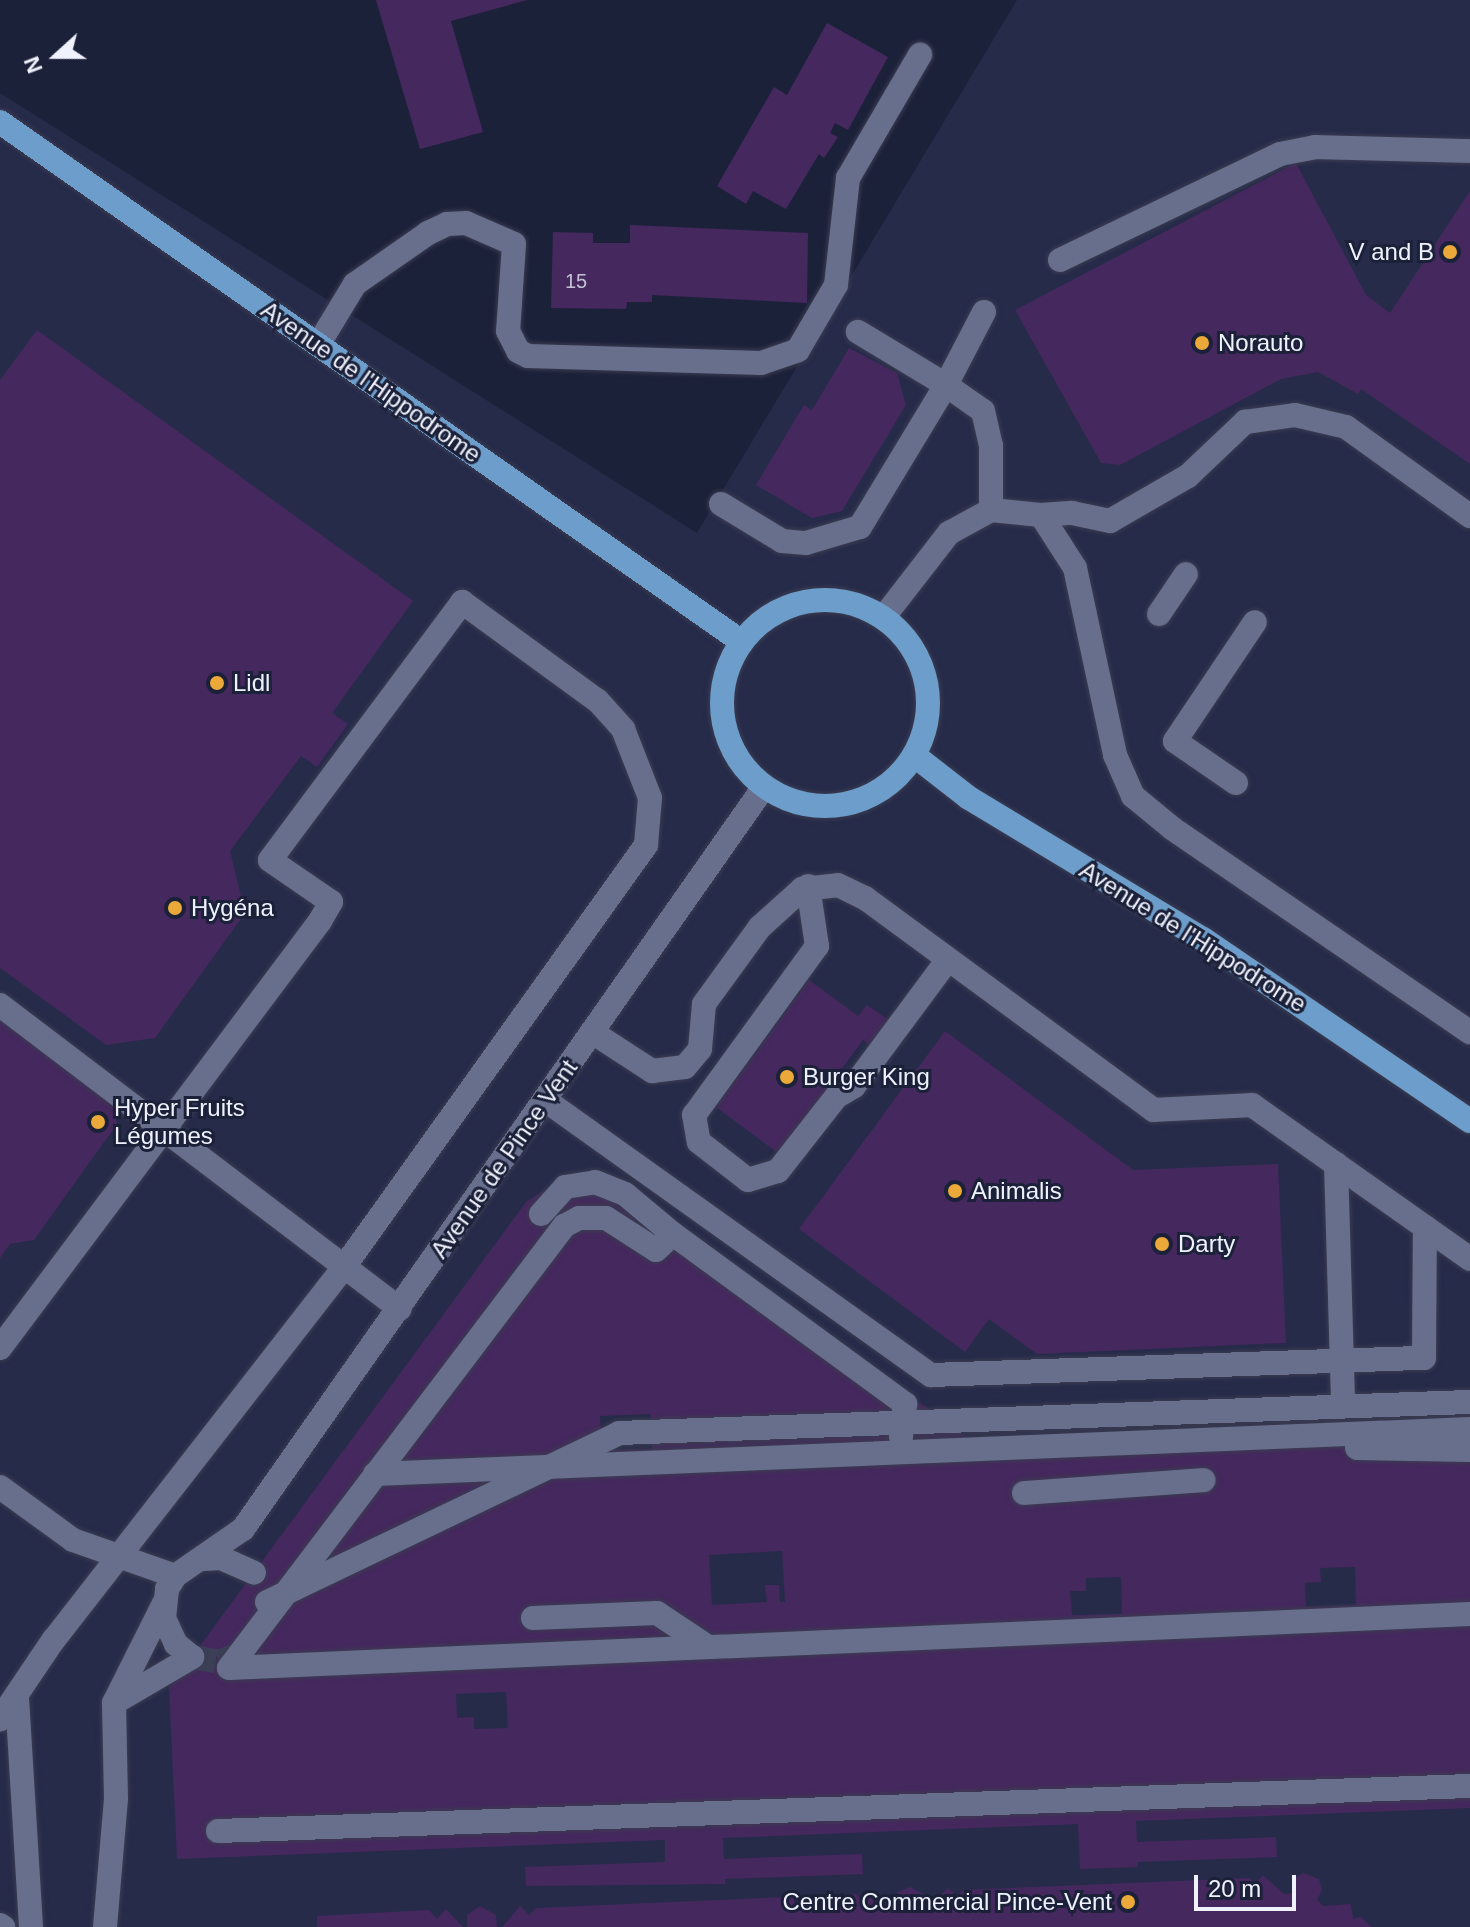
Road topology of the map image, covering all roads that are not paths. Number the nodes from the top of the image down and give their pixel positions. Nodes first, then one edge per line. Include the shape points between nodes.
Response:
1 (920, 55) dead end
2 (0, 122) edge
3 (1470, 151) edge
4 (1060, 260) dead end
5 (984, 312) dead end
6 (858, 332) dead end
7 (318, 345) junction
8 (946, 385) junction
9 (721, 504) dead end
10 (991, 510) junction
11 (1041, 515) junction
12 (1470, 516) edge
13 (1186, 574) dead end
14 (1159, 614) dead end
15 (883, 618) junction
16 (1255, 622) dead end
17 (742, 642) junction
18 (915, 756) junction
19 (1236, 783) dead end
20 (764, 787) junction
21 (808, 886) junction
22 (947, 961) junction
23 (0, 1005) edge
24 (592, 1032) junction
25 (1470, 1032) edge
26 (545, 1100) junction
27 (1470, 1121) edge
28 (161, 1132) junction
29 (1336, 1164) junction
30 (541, 1214) dead end
31 (1425, 1227) junction
32 (673, 1234) junction
33 (1470, 1259) edge
34 (344, 1267) junction
35 (400, 1309) junction
36 (0, 1348) edge
37 (1342, 1361) junction
38 (1470, 1402) edge
39 (1343, 1405) junction
40 (1470, 1429) edge
41 (1342, 1436) junction
42 (1470, 1450) edge
43 (899, 1454) junction
44 (375, 1474) junction
45 (1204, 1480) dead end
46 (0, 1487) edge
47 (1024, 1493) dead end
48 (243, 1529) junction
49 (119, 1556) junction
50 (204, 1559) junction
51 (175, 1576) junction
52 (267, 1602) dead end
53 (164, 1603) junction
54 (1470, 1614) edge
55 (533, 1618) dead end
56 (708, 1647) junction
57 (17, 1698) junction
58 (114, 1703) junction
59 (0, 1719) edge
60 (1470, 1786) edge
61 (218, 1831) dead end
62 (31, 1927) edge
63 (105, 1927) edge

1 - 7 street via 848,178 836,285 798,350 761,363 528,356 518,351 508,331 514,244 466,223 428,233 355,284
2 - 7 main road, Avenue de l'Hippodrome
3 - 4 street via 1315,147 1280,154
5 - 8 street
6 - 8 street
7 - 17 main road, Avenue de l'Hippodrome
8 - 9 street via 860,527 806,543 782,541
8 - 10 street via 983,411 991,445
10 - 11 street
10 - 15 street via 949,533
11 - 12 street via 1072,513 1110,521 1188,476 1245,422 1295,415 1346,427
11 - 25 street via 1075,568 1115,755 1133,796 1186,838
13 - 14 street
15 - 17 main road via 855,604 823,600 792,605 764,620
15 - 18 main road via 911,645 927,681 928,720
16 - 19 street via 1175,741
17 - 20 main road via 726,671 725,724 741,764
18 - 20 main road via 886,788 846,805 803,805
18 - 27 main road, Avenue de l'Hippodrome via 969,798 1203,939
20 - 24 street, Avenue de Pince Vent
21 - 22 street via 838,885 855,892
21 - 22 street via 817,946 694,1115 699,1142 748,1180 778,1171 836,1097 854,1086
21 - 24 street via 773,911 708,998 700,1049 685,1067 652,1071
22 - 29 street via 1154,1110 1252,1105
23 - 28 street
24 - 26 street, Avenue de Pince Vent
26 - 35 street, Avenue de Pince Vent
26 - 37 street via 931,1375
28 - 34 street
28 - 34 street via 331,902 270,860 462,602 598,701 623,729 650,798 646,845
28 - 36 street
29 - 31 street
29 - 37 street
30 - 32 street via 565,1187 595,1182 625,1194
31 - 33 street
31 - 37 street via 1424,1358
32 - 43 street via 905,1404
32 - 44 street via 656,1250 606,1218 579,1218 564,1226
34 - 35 street
34 - 49 street
35 - 48 street, Avenue de Pince Vent
37 - 39 street
38 - 39 street
39 - 52 street via 619,1433
40 - 41 street
41 - 42 street via 1360,1451
41 - 43 street
43 - 44 street
44 - 56 street via 229,1668
45 - 47 street
46 - 49 street via 73,1540
48 - 50 street, Avenue de Pince Vent
48 - 50 street via 254,1573 229,1560
49 - 51 street
49 - 57 street via 54,1639
50 - 51 street, Avenue de Pince Vent
51 - 53 street
53 - 58 street
53 - 58 street via 168,1631 192,1657
54 - 56 street
55 - 56 street via 657,1613
57 - 59 street
57 - 62 street
58 - 63 street via 116,1799
60 - 61 street

